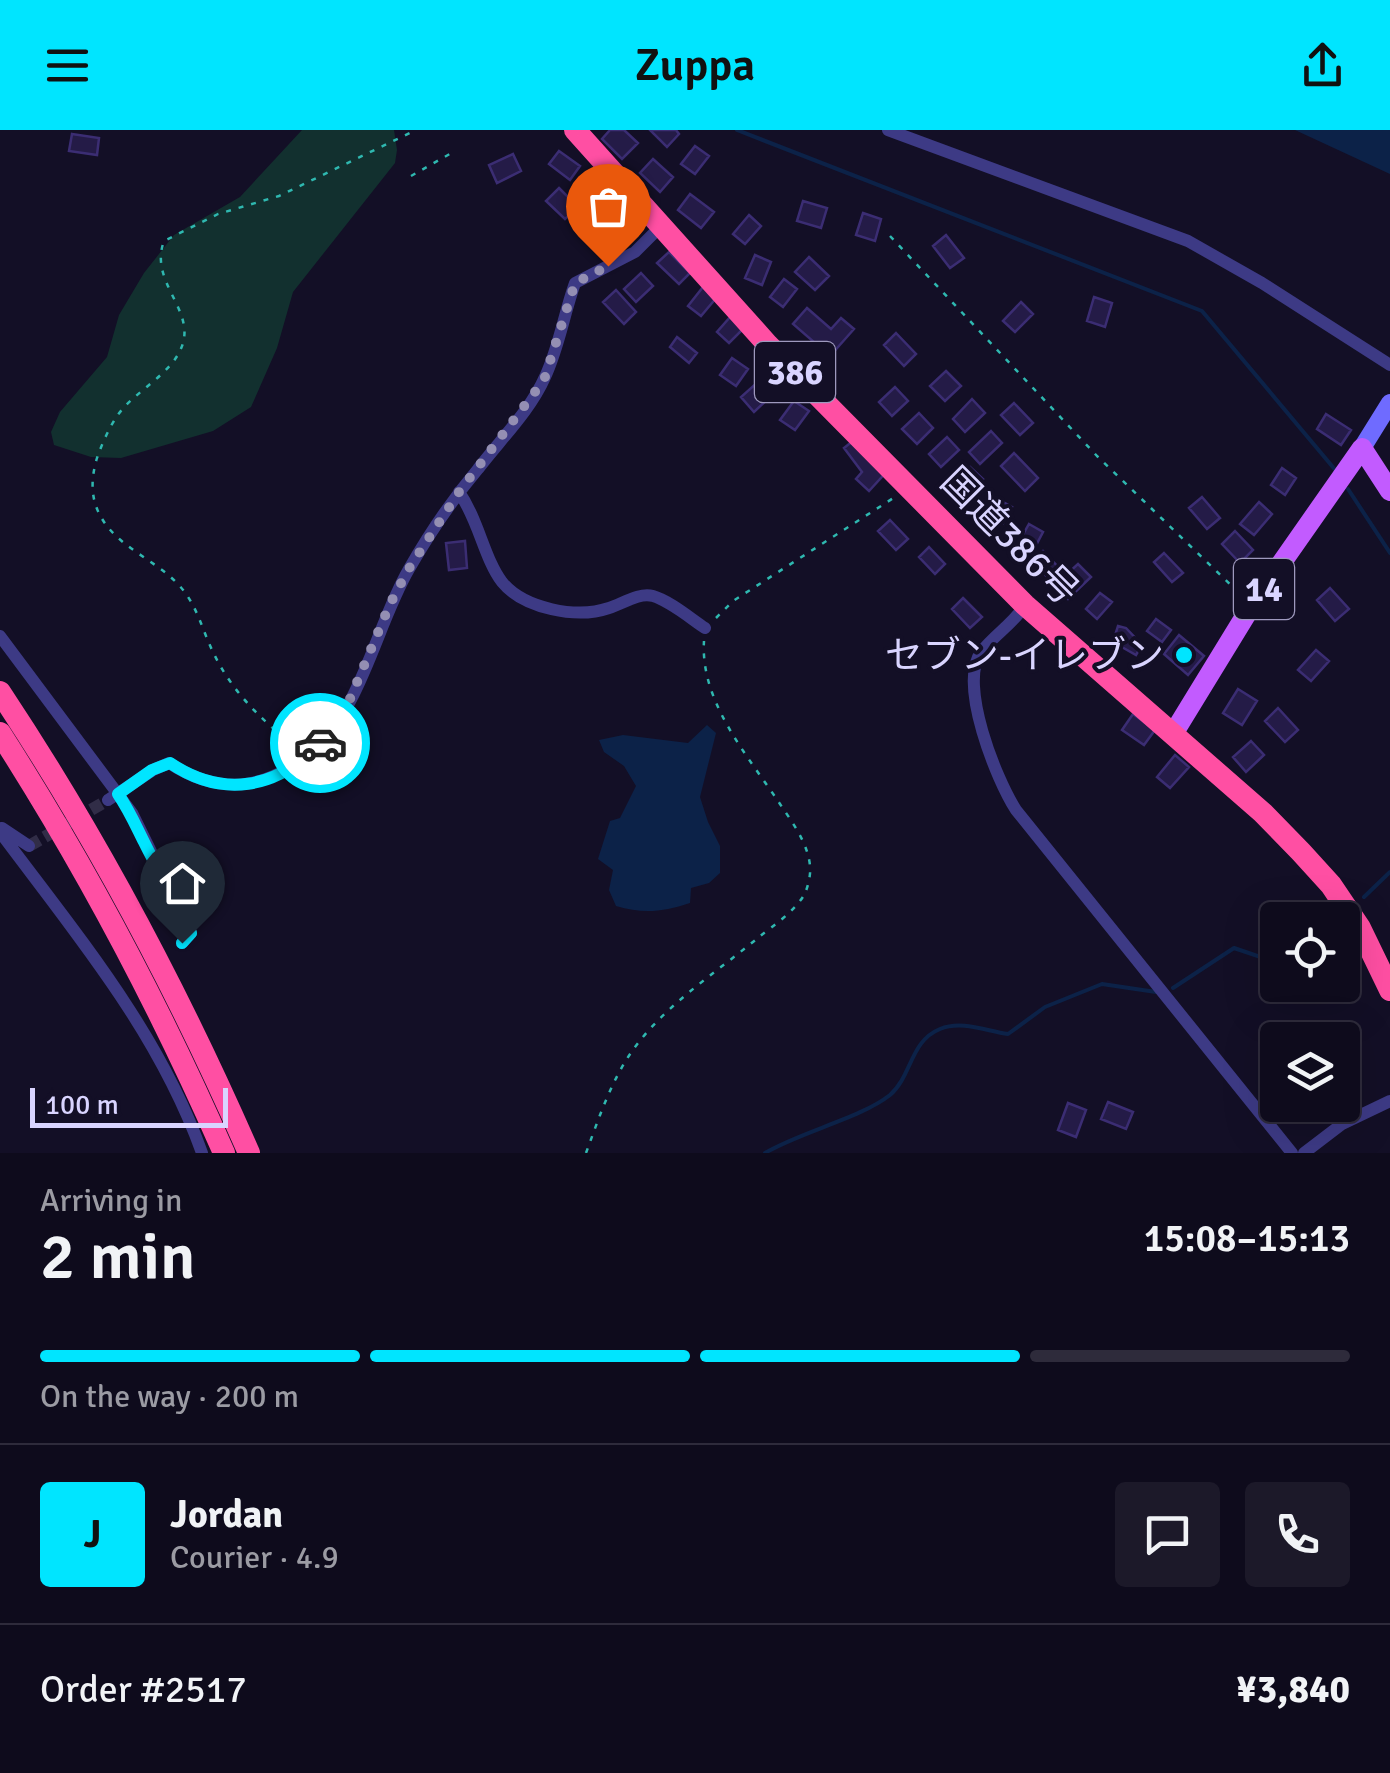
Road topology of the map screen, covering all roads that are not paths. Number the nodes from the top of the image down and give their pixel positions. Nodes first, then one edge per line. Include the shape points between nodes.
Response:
1 (575, 130) edge
2 (888, 130) edge
3 (662, 225) junction
4 (1390, 366) edge
5 (1390, 403) edge
6 (1362, 448) junction
7 (1390, 491) edge
8 (459, 492) junction
9 (1025, 605) junction
10 (705, 628) road end
11 (0, 636) edge
12 (0, 692) edge
13 (0, 733) edge
14 (1173, 734) junction
15 (113, 797) junction
16 (0, 829) edge
17 (29, 846) dead end
18 (182, 943) dead end
19 (127, 972) dead end
20 (112, 982) junction
21 (1390, 990) edge
22 (1390, 1101) edge
23 (202, 1153) edge
24 (224, 1153) edge
25 (249, 1153) edge
26 (1292, 1153) edge
27 (1304, 1153) edge

1 - 3 highway, 国道386号 / 386
2 - 4 street via 1188,241
3 - 8 street via 635,252 575,283 544,380
3 - 9 highway, 国道386号 / 386 via 768,345
5 - 6 main road
6 - 7 main road
6 - 14 main road, 14
8 - 10 street via 494,570 523,598 589,613 653,596
8 - 15 street via 390,604 347,706 306,755 233,787 191,777 170,763
9 - 14 highway, 国道386号 / 386
9 - 26 street via 980,654 973,673 1003,790
11 - 15 street
12 - 25 highway via 122,894
13 - 24 highway via 104,906
14 - 21 highway, 国道386号 / 386 via 1263,813 1331,886
15 - 18 street via 132,813 180,905 191,933
16 - 17 street
16 - 20 street
19 - 20 street
20 - 23 street via 164,1065
22 - 27 street via 1342,1124

